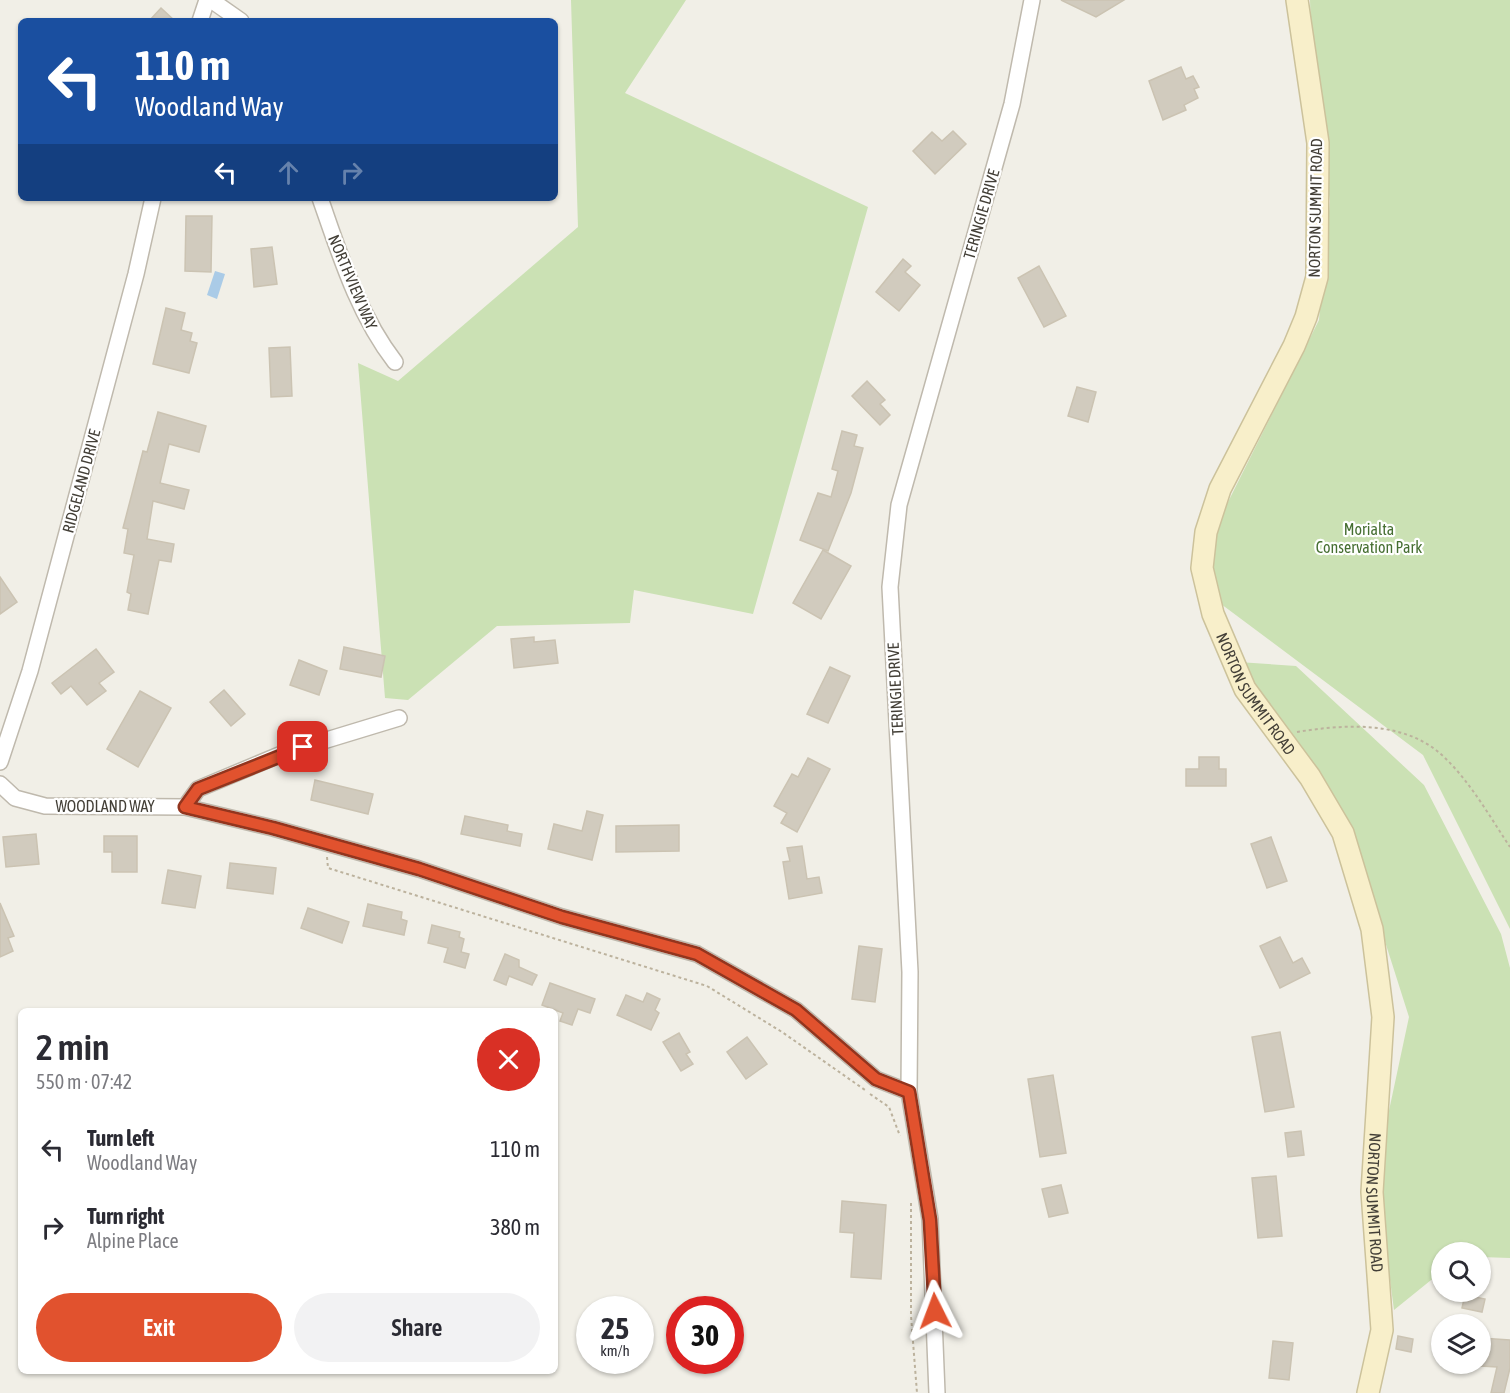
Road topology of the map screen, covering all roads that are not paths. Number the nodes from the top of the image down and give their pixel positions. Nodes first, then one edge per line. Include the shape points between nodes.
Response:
1 (209, 0) edge
2 (1032, 0) edge
3 (1297, 0) edge
4 (201, 18) edge
5 (236, 18) edge
6 (152, 201) edge
7 (321, 201) edge
8 (395, 362) dead end
9 (399, 718) dead end
10 (0, 762) edge
11 (0, 782) edge
12 (185, 807) junction
13 (909, 1092) junction
14 (937, 1393) edge
15 (1368, 1393) edge

1 - 4 street
1 - 5 street
2 - 13 street, TERINGIE DRIVE via 1012,104 900,505 890,587 910,972
3 - 15 main road, NORTON SUMMIT ROAD via 1318,143 1317,277 1302,327 1220,489 1209,522 1202,568 1213,614 1245,690 1310,777 1343,833 1373,940 1383,1017 1372,1192 1382,1330
6 - 10 street, RIDGELAND DRIVE via 33,660
7 - 8 street, NORTHVIEW WAY via 345,270 376,338
9 - 12 street via 284,753 198,789
11 - 12 street, WOODLAND WAY via 15,798 45,806
12 - 13 street, WOODLAND WAY via 419,869 562,917 697,954 796,1010 876,1079
13 - 14 street, TERINGIE DRIVE via 930,1220

